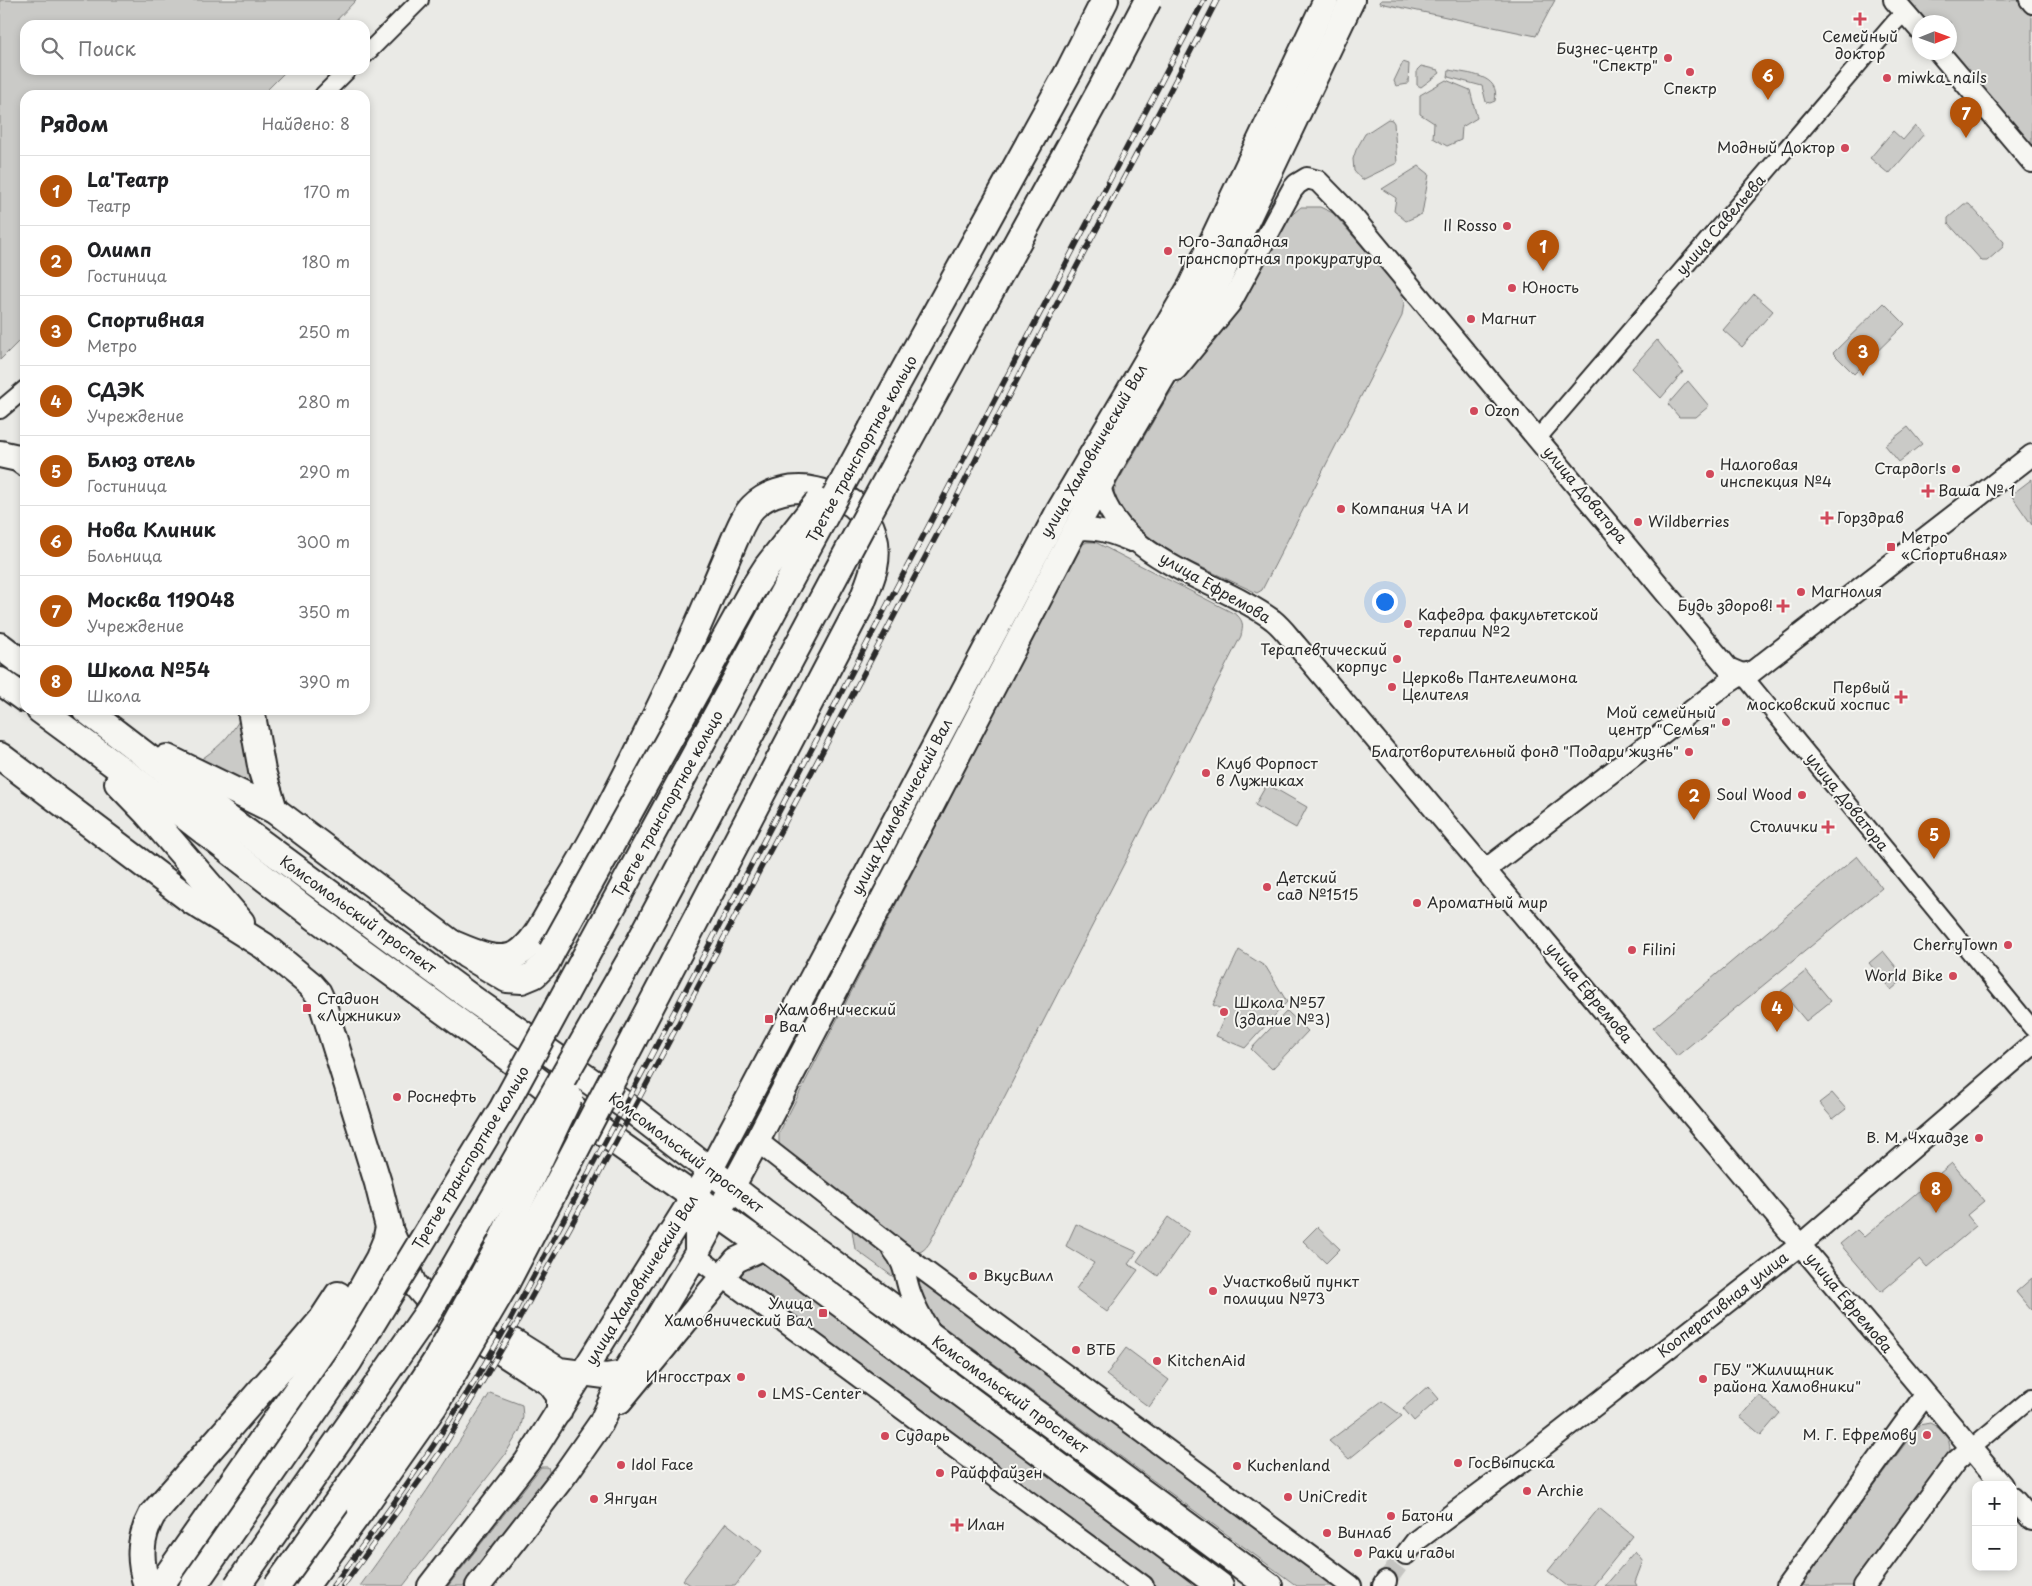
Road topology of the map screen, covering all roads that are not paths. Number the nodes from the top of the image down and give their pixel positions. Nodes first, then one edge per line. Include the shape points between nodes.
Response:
1 (420, 0) edge
2 (1105, 0) edge
3 (1148, 0) edge
4 (1326, 0) edge
5 (1352, 0) edge
6 (2028, 0) edge
7 (2032, 5) edge
8 (1899, 6) edge
9 (1912, 21) edge
10 (370, 50) edge
11 (1946, 60) edge
12 (343, 75) edge
13 (329, 90) edge
14 (2032, 162) edge
15 (1202, 289) junction
16 (20, 393) edge
17 (1150, 400) junction
18 (0, 410) edge
19 (872, 430) junction
20 (1538, 438) junction
21 (0, 454) edge
22 (2032, 455) edge
23 (20, 459) edge
24 (1100, 485) junction
25 (1079, 524) junction
26 (1049, 528) junction
27 (1134, 539) junction
28 (0, 646) edge
29 (20, 661) edge
30 (1742, 674) junction
31 (0, 681) edge
32 (20, 696) edge
33 (252, 715) edge
34 (48, 716) edge
35 (101, 721) edge
36 (0, 756) edge
37 (274, 810) junction
38 (1485, 870) junction
39 (264, 946) junction
40 (459, 949) junction
41 (628, 964) junction
42 (516, 1028) junction
43 (2032, 1028) edge
44 (2032, 1045) edge
45 (757, 1141) junction
46 (711, 1170) junction
47 (378, 1183) junction
48 (732, 1187) junction
49 (695, 1197) junction
50 (717, 1214) junction
51 (389, 1228) junction
52 (885, 1241) junction
53 (1800, 1245) junction
54 (764, 1247) junction
55 (400, 1256) junction
56 (695, 1256) junction
57 (722, 1276) junction
58 (935, 1339) junction
59 (624, 1373) junction
60 (583, 1374) junction
61 (1926, 1395) junction
62 (2032, 1397) edge
63 (558, 1412) junction
64 (601, 1423) junction
65 (1971, 1448) junction
66 (1999, 1481) edge
67 (2017, 1503) edge
68 (2032, 1520) edge
69 (1406, 1554) tunnel mouth
70 (147, 1586) edge
71 (160, 1586) edge
72 (193, 1586) edge
73 (237, 1586) edge
74 (277, 1586) edge
75 (305, 1586) edge
76 (430, 1586) edge
77 (478, 1586) edge
78 (1143, 1586) edge
79 (1220, 1586) edge
80 (1269, 1586) edge
81 (1352, 1586) edge
82 (1787, 1586) edge
83 (1864, 1586) edge

1 - 10 street
2 - 19 main road, Третье транспортное кольцо
3 - 41 main road, bridge
4 - 15 main road, улица Хамовнический Вал
5 - 15 main road, улица Хамовнический Вал
6 - 7 street
8 - 9 street
8 - 20 street, улица Савельева via 1894,23
11 - 14 street
12 - 13 street
15 - 17 main road, улица Хамовнический Вал
15 - 26 main road, улица Хамовнический Вал
16 - 18 street
17 - 20 street, улица Доватора via 1230,304 1292,190 1307,178 1318,181 1352,216
17 - 24 main road, улица Хамовнический Вал
19 - 40 main road, bridge via 751,592 546,963 534,975 522,980 507,979
19 - 72 main road, Третье транспортное кольцо, bridge via 503,1108 349,1361
20 - 30 street, улица Доватора via 1728,668
21 - 23 main road
22 - 30 street via 1752,672
24 - 25 main road, улица Хамовнический Вал
24 - 27 street, улица Ефремова via 1112,516
25 - 26 street, улица Ефремова
25 - 27 street, улица Ефремова
25 - 45 main road, улица Хамовнический Вал
26 - 46 main road, улица Хамовнический Вал
27 - 38 street, улица Ефремова via 1275,622
28 - 29 main road
30 - 38 street
30 - 43 street, улица Доватора
31 - 32 main road
33 - 37 main road via 262,771
34 - 39 main road via 147,813
34 - 49 main road, Комсомольский проспект via 315,917 507,1056 619,1144
35 - 37 main road
35 - 42 main road, Комсомольский проспект via 226,817
36 - 39 main road via 192,901
37 - 40 main road
38 - 53 street, улица Ефремова
39 - 47 main road via 318,992
40 - 42 main road
40 - 75 main road, bridge via 500,957 519,953 536,934 579,866 678,673 734,541 753,507 776,493 795,489 835,496 853,504 869,520 876,541 874,568 862,602 506,1283 439,1398
41 - 73 main road, bridge via 431,1308
41 - 74 main road, bridge via 538,1166 498,1248 436,1361
42 - 46 main road, Комсомольский проспект
44 - 53 street, Кооперативная улица
45 - 48 main road, улица Хамовнический Вал
45 - 52 street
46 - 48 main road, Комсомольский проспект
46 - 49 main road, улица Хамовнический Вал
47 - 51 main road
47 - 70 main road via 374,1221 366,1242 356,1265 321,1321 152,1515 142,1538 140,1555
48 - 50 main road, улица Хамовнический Вал
48 - 58 main road, Комсомольский проспект
49 - 50 main road, Комсомольский проспект
49 - 56 street, Комсомольский проспект
49 - 60 main road, улица Хамовнический Вал
50 - 54 main road, Комсомольский проспект
50 - 56 main road, улица Хамовнический Вал
51 - 55 main road
51 - 71 main road via 379,1258 311,1370
52 - 58 street via 898,1255 918,1312
52 - 81 street
53 - 61 street, улица Ефремова
53 - 69 street, Кооперативная улица via 1416,1541
54 - 57 main road via 736,1260
54 - 79 main road, Комсомольский проспект
55 - 60 main road via 427,1284 514,1342 559,1370
55 - 63 main road via 414,1284 437,1311 550,1384 559,1396
56 - 57 street
56 - 59 main road, улица Хамовнический Вал
57 - 64 main road
57 - 78 street
58 - 80 main road, Комсомольский проспект
59 - 60 main road via 605,1376
59 - 64 main road, улица Хамовнический Вал
60 - 63 main road, улица Хамовнический Вал
61 - 65 street, улица Ефремова
61 - 82 street
62 - 65 street
63 - 76 main road, улица Хамовнический Вал via 527,1461
64 - 77 main road, улица Хамовнический Вал
65 - 66 street, улица Ефремова
65 - 83 street via 1956,1461
67 - 68 street

